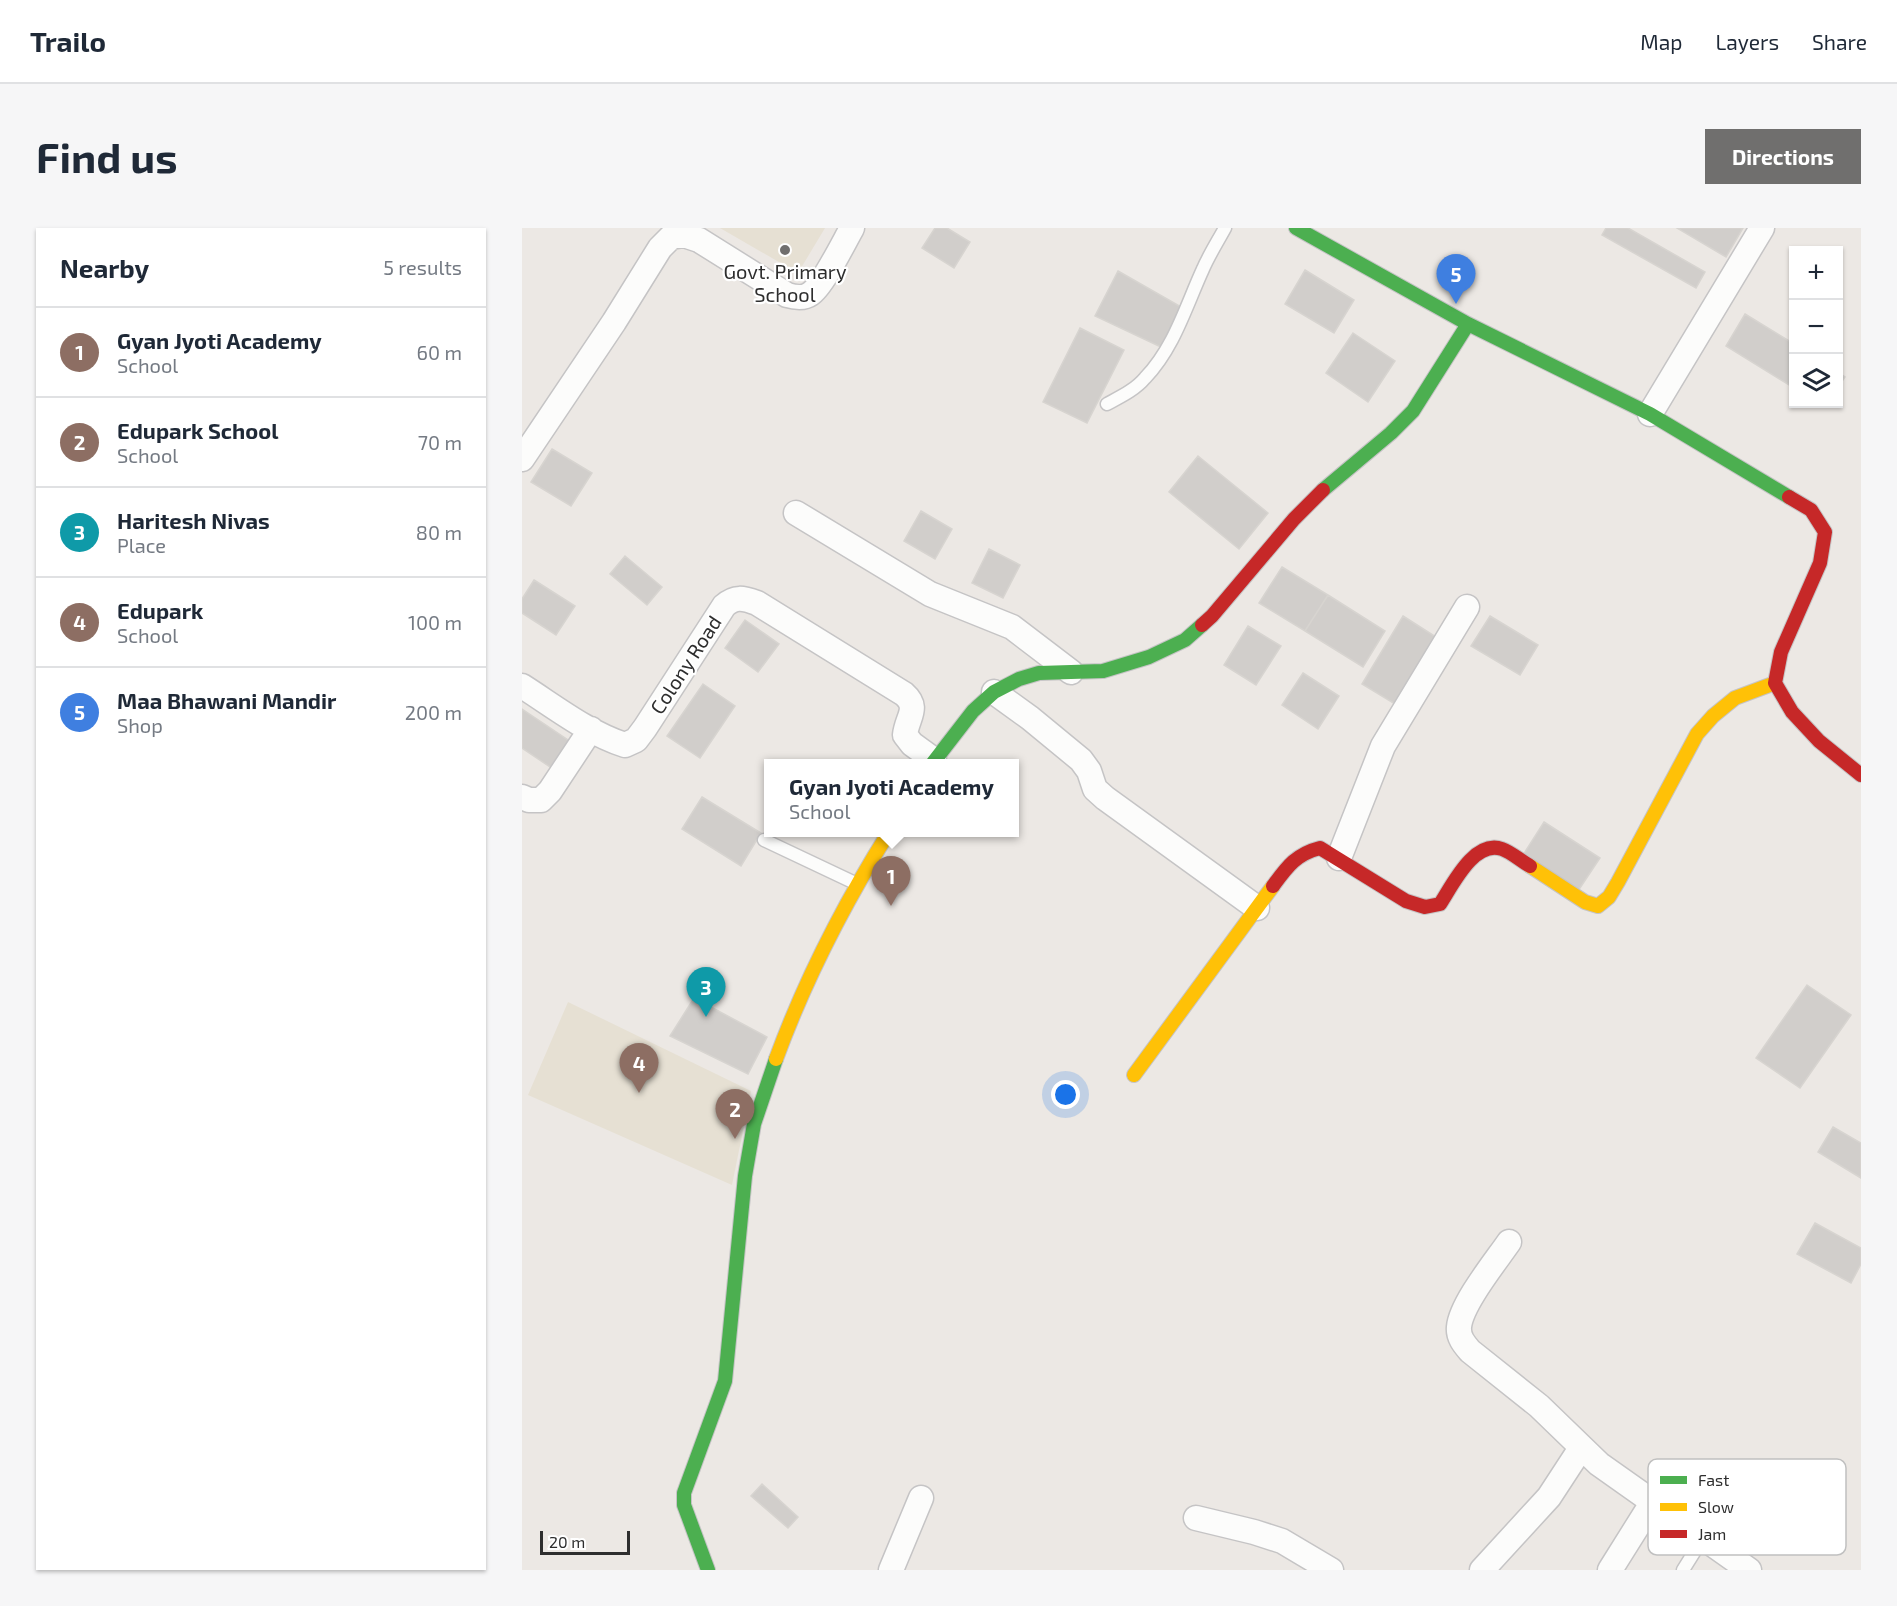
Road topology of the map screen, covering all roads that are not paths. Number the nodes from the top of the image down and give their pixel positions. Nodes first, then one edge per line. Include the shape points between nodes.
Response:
1 (852, 228) edge
2 (1225, 228) edge
3 (1296, 228) edge
4 (1762, 228) edge
5 (1468, 324) junction
6 (1107, 404) dead end
7 (1650, 414) junction
8 (522, 459) edge
9 (796, 513) dead end
10 (1467, 606) dead end
11 (1071, 672) junction
12 (1775, 683) junction
13 (522, 686) edge
14 (994, 692) junction
15 (591, 729) junction
16 (930, 759) edge
17 (935, 759) edge
18 (1861, 775) edge
19 (522, 797) edge
20 (886, 837) edge
21 (764, 840) dead end
22 (1339, 858) junction
23 (856, 883) junction
24 (1257, 908) junction
25 (1134, 1076) dead end
26 (1509, 1242) dead end
27 (1581, 1448) junction
28 (921, 1498) dead end
29 (1648, 1500) edge
30 (1648, 1509) edge
31 (1196, 1518) dead end
32 (1692, 1555) edge
33 (1727, 1555) edge
34 (708, 1570) edge
35 (891, 1570) edge
36 (1332, 1570) edge
37 (1482, 1570) edge
38 (1610, 1570) edge
39 (1683, 1570) edge
40 (1749, 1570) edge

1 - 8 street via 818,285 810,294 798,297 787,295 699,240 684,235 671,237 660,248
2 - 6 lane via 1161,359 1130,392
3 - 5 street
4 - 7 street
5 - 7 street
5 - 11 street via 1413,411 1294,519 1212,616 1185,640 1149,657 1103,670
7 - 12 street via 1811,510 1826,532 1820,563 1780,652
9 - 11 street via 930,594 1012,627
10 - 22 street via 1383,747
11 - 14 street via 1039,673
12 - 18 street via 1792,712 1812,734
12 - 22 street via 1735,698 1697,734 1618,882 1598,906 1501,848 1484,849 1470,859 1440,904 1425,907 1406,901
13 - 15 street, Colony Road
14 - 17 street via 973,711
14 - 24 street via 1081,760 1095,789 1105,798
15 - 16 street, Colony Road via 625,745 636,740 724,606 742,597 911,700 913,710 905,735
15 - 19 street via 541,800
20 - 23 street
21 - 23 lane
22 - 24 street via 1320,849 1304,852 1288,866
23 - 34 street via 803,990 754,1124 725,1381 684,1493 684,1505
24 - 25 street
26 - 27 street via 1462,1314 1458,1328 1461,1341 1539,1406
27 - 29 street
27 - 37 street via 1549,1497
28 - 35 street
30 - 38 street
31 - 36 street via 1282,1541
32 - 39 lane
33 - 40 street

